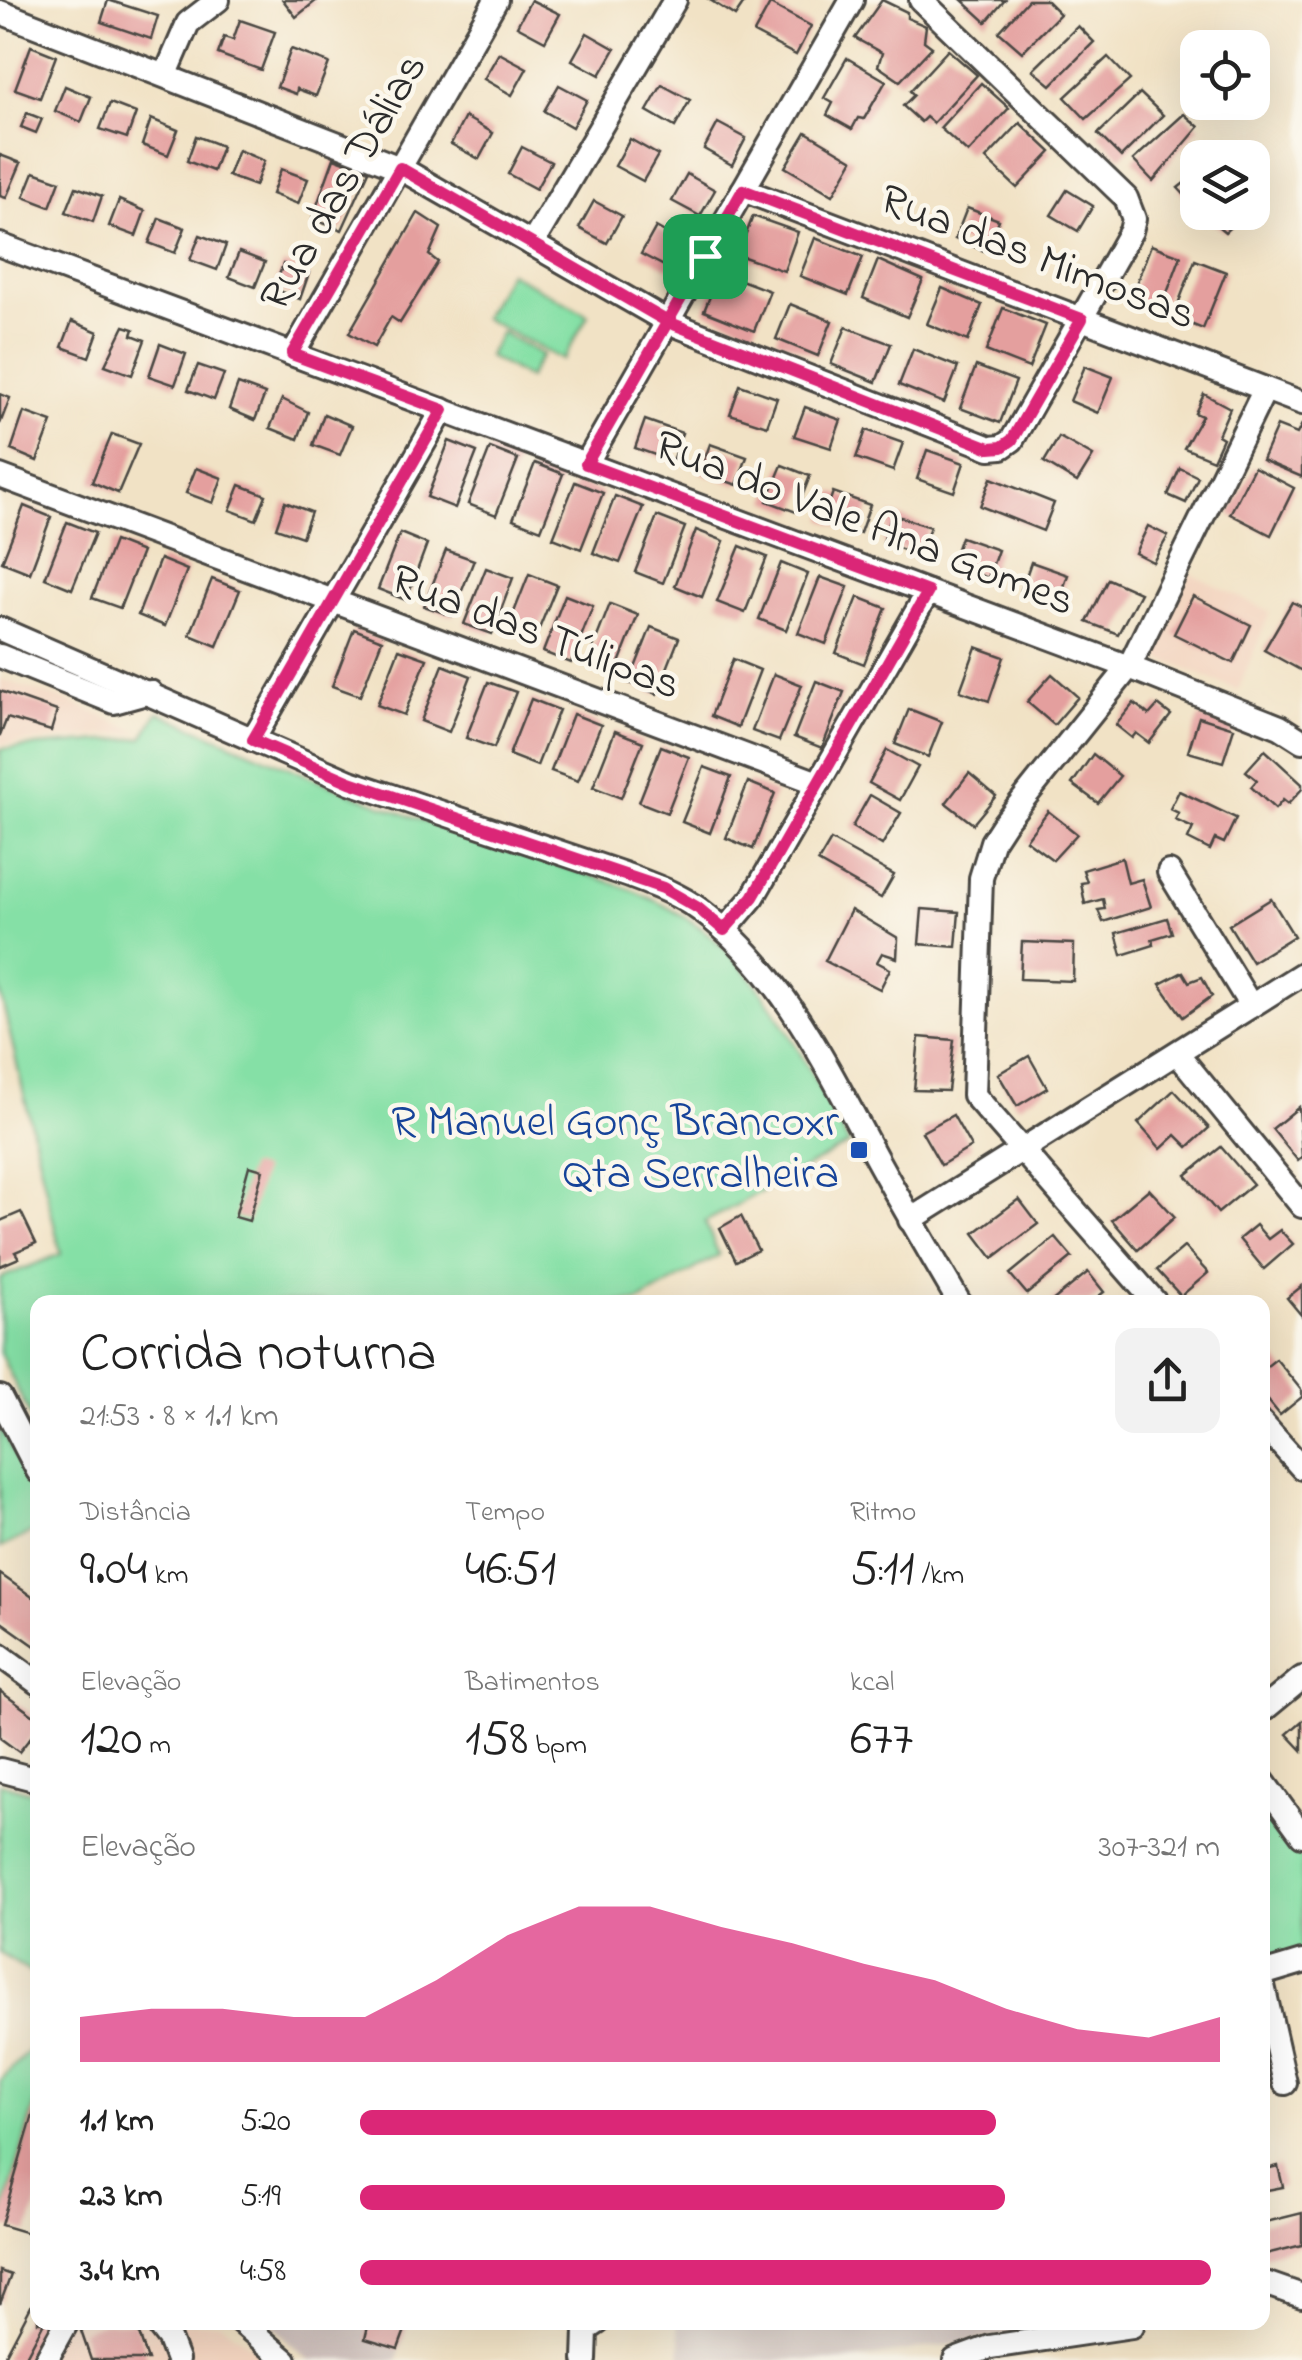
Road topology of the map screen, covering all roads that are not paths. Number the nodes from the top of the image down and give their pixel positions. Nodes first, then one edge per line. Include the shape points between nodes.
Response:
1 (218, 0) edge
2 (496, 0) edge
3 (675, 0) edge
4 (852, 0) edge
5 (920, 0) edge
6 (0, 12) edge
7 (166, 74) junction
8 (400, 168) junction
9 (743, 190) junction
10 (532, 244) junction
11 (0, 245) edge
12 (1082, 319) junction
13 (668, 322) junction
14 (292, 354) junction
15 (1265, 389) junction
16 (1302, 403) edge
17 (443, 410) junction
18 (586, 464) junction
19 (0, 476) edge
20 (928, 592) junction
21 (333, 601) junction
22 (0, 629) edge
23 (0, 656) edge
24 (1129, 667) junction
25 (150, 692) junction
26 (253, 740) junction
27 (1302, 741) edge
28 (818, 783) junction
29 (1169, 872) dead end
30 (724, 930) junction
31 (1302, 974) edge
32 (1251, 1006) junction
33 (1177, 1053) junction
34 (1021, 1152) junction
35 (1302, 1206) edge
36 (910, 1220) junction
37 (955, 1295) edge
38 (1149, 1295) edge
39 (0, 1396) edge
40 (1270, 1428) edge
41 (1294, 1444) edge
42 (30, 1455) edge
43 (1302, 1468) edge
44 (0, 1656) edge
45 (30, 1678) edge
46 (1302, 1678) edge
47 (1270, 1704) edge
48 (0, 1770) edge
49 (30, 1778) edge
50 (1270, 1791) edge
51 (1302, 1836) edge
52 (1302, 1962) edge
53 (1270, 1974) edge
54 (1270, 2014) edge
55 (1285, 2083) dead end
56 (1270, 2285) edge
57 (1302, 2296) edge
58 (63, 2330) edge
59 (162, 2330) edge
60 (250, 2330) edge
61 (586, 2330) edge
62 (1065, 2330) edge
63 (998, 2334) edge
64 (46, 2360) edge
65 (177, 2360) edge
66 (284, 2360) edge
67 (586, 2360) edge
68 (955, 2360) edge

1 - 7 street via 188,23
2 - 8 street, Rua das Dálias
3 - 10 street
4 - 9 street
5 - 12 street via 1126,198 1131,231
6 - 7 street
7 - 8 street
8 - 10 street
8 - 14 street, Rua das Dálias
9 - 12 street, Rua das Mimosas
9 - 13 street
10 - 13 street
11 - 14 street, Rua do Vale Ana Gomes
12 - 13 street via 1012,440 990,448
12 - 15 street, Rua das Mimosas
13 - 18 street
14 - 17 street, Rua do Vale Ana Gomes
15 - 16 street, Rua das Mimosas
15 - 24 street
17 - 18 street, Rua do Vale Ana Gomes
17 - 21 street
18 - 20 street, Rua do Vale Ana Gomes
19 - 21 street, Rua das Túlipas
20 - 24 street, Rua do Vale Ana Gomes
20 - 28 street
21 - 26 street
21 - 28 street, Rua das Túlipas
22 - 25 street
23 - 25 street via 114,702
24 - 27 street, Rua do Vale Ana Gomes
24 - 34 street via 1005,822 985,859 974,1096
25 - 26 street
26 - 30 street via 350,782 663,888
28 - 30 street via 753,897
29 - 32 street
30 - 36 street via 802,1026
31 - 32 street
32 - 33 street
33 - 34 street
33 - 35 street
34 - 36 street
34 - 38 street
36 - 37 street
39 - 42 street
40 - 41 street
41 - 43 street
44 - 45 street
46 - 47 street
48 - 49 street
50 - 51 street
52 - 53 street
54 - 55 street
56 - 57 street
58 - 64 street
59 - 65 street
60 - 66 street
61 - 67 street
62 - 63 street
63 - 68 street

